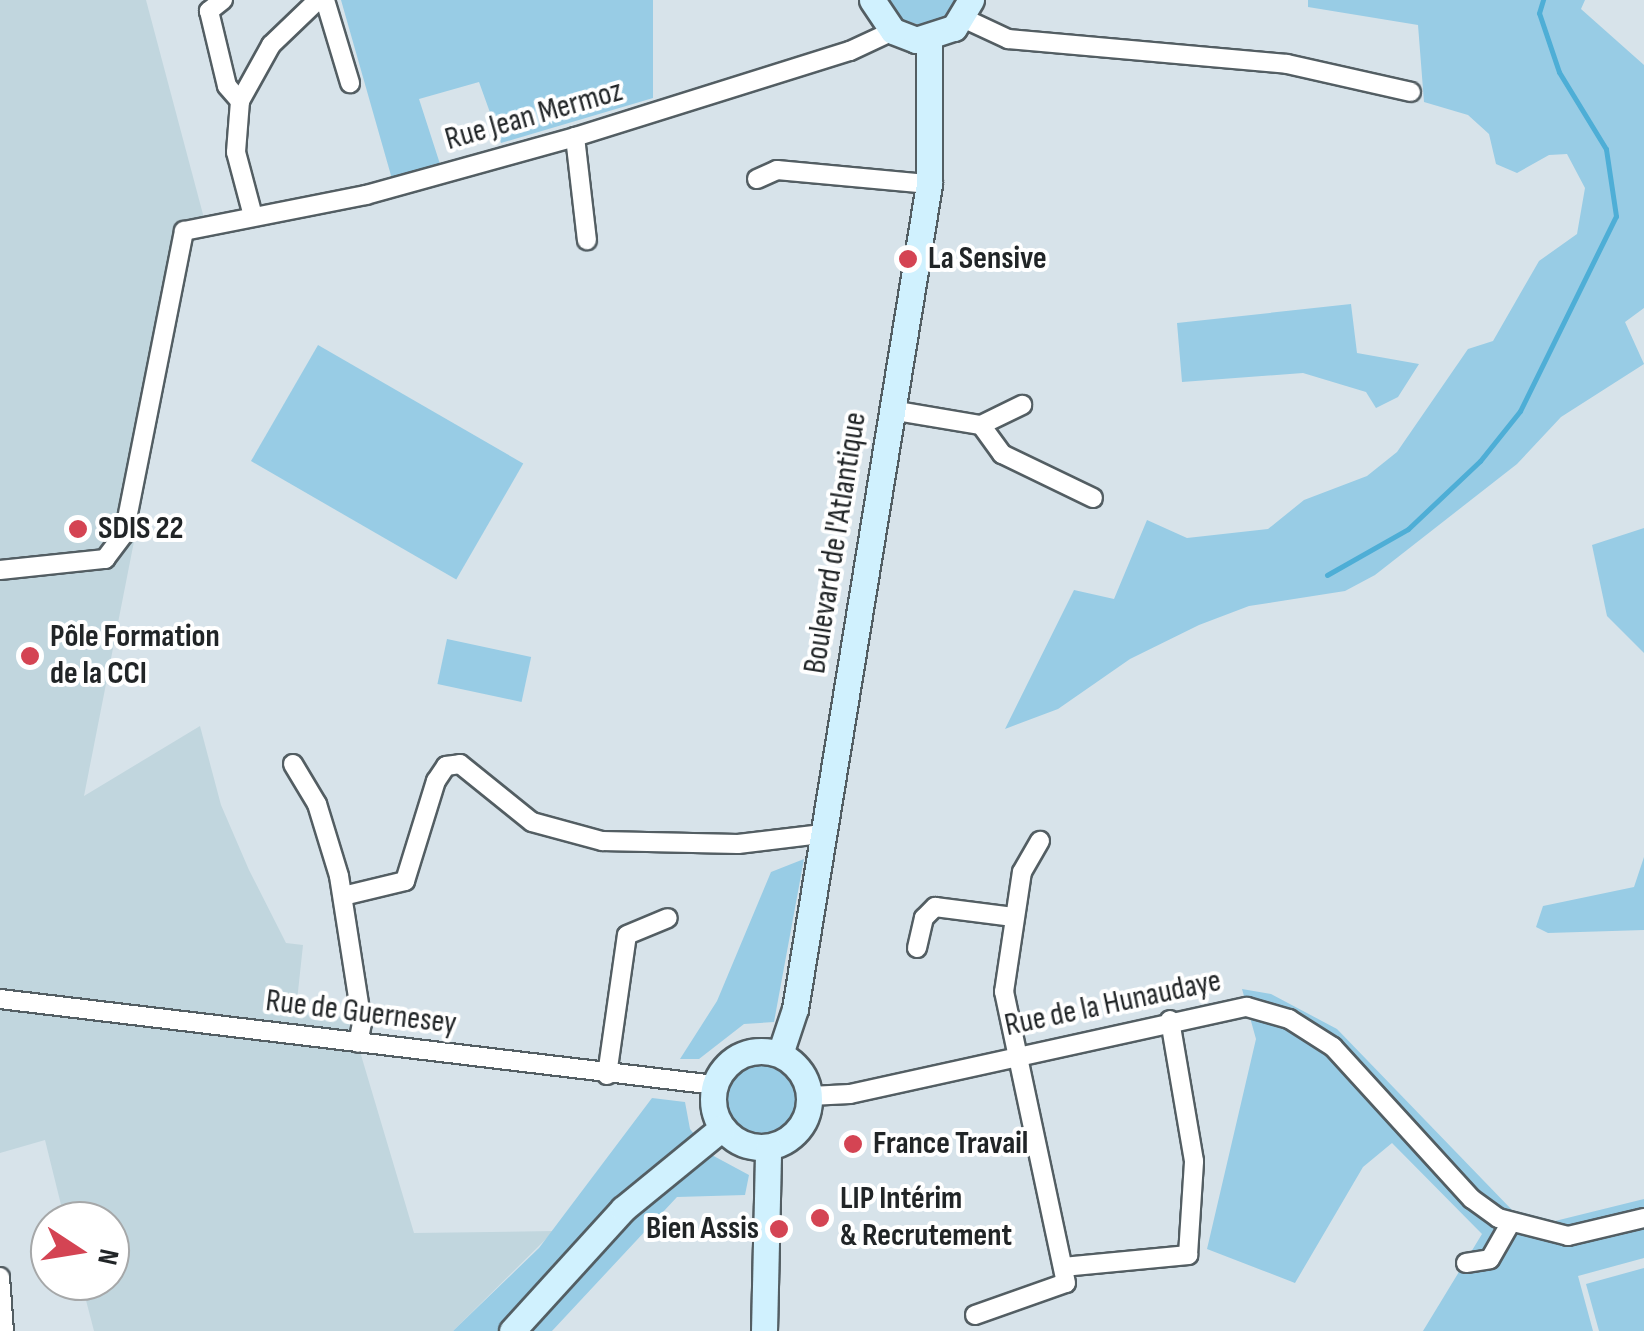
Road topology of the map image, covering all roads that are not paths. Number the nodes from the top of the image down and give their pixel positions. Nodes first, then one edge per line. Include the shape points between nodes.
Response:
1 (223, 0) edge
2 (322, 0) edge
3 (872, 0) edge
4 (967, 9) edge
5 (893, 31) junction
6 (929, 40) junction
7 (350, 84) dead end
8 (1411, 92) dead end
9 (240, 101) junction
10 (575, 136) junction
11 (757, 179) dead end
12 (929, 184) junction
13 (253, 216) junction
14 (587, 240) dead end
15 (1022, 405) dead end
16 (890, 410) junction
17 (981, 425) junction
18 (1093, 498) dead end
19 (0, 570) edge
20 (293, 764) dead end
21 (822, 834) junction
22 (1040, 841) dead end
23 (343, 896) junction
24 (1014, 917) junction
25 (668, 918) dead end
26 (918, 948) dead end
27 (0, 999) edge
28 (1170, 1020) junction
29 (358, 1043) junction
30 (780, 1054) junction
31 (1017, 1055) junction
32 (606, 1075) junction
33 (715, 1085) junction
34 (810, 1096) junction
35 (722, 1128) junction
36 (768, 1148) junction
37 (1644, 1218) edge
38 (1510, 1224) junction
39 (1466, 1263) dead end
40 (1062, 1266) junction
41 (0, 1277) edge
42 (974, 1315) dead end
43 (4, 1331) edge
44 (512, 1331) edge
45 (764, 1331) edge

1 - 9 street via 209,11 227,86
2 - 7 street
2 - 9 street via 271,45
3 - 5 main road
4 - 6 main road
4 - 8 street via 1008,38 1287,64
5 - 6 main road
5 - 10 street, Rue Jean Mermoz via 850,52
6 - 12 main road, Boulevard de l'Atlantique
9 - 13 street via 236,152
10 - 13 street, Rue Jean Mermoz via 366,195
10 - 14 street
11 - 12 street via 778,170
12 - 16 main road, Boulevard de l'Atlantique
13 - 19 street, Rue Jean Mermoz via 184,231 124,534 105,559
15 - 17 street
16 - 17 street
16 - 21 main road, Boulevard de l'Atlantique
17 - 18 street via 1002,454
20 - 23 street via 317,804
21 - 23 street via 666,846 588,838 520,816 460,764 446,766 436,780 405,881
21 - 30 main road, Boulevard de l'Atlantique via 795,1008
22 - 24 street via 1022,872
23 - 29 street via 362,1023
24 - 26 street via 936,908 924,918
24 - 31 street via 1004,992
25 - 32 street via 627,934
27 - 29 street, Rue de Guernesey
28 - 31 street, Rue de la Hunaudaye
28 - 38 street, Rue de la Hunaudaye via 1247,1007 1314,1032 1472,1200
28 - 40 street via 1194,1161 1188,1256
29 - 32 street, Rue de Guernesey
30 - 33 main road via 734,1059
30 - 34 main road via 801,1071
31 - 34 street, Rue de la Hunaudaye via 850,1094
31 - 40 street
32 - 33 street, Rue de Guernesey
33 - 35 main road
34 - 36 main road via 794,1136
35 - 36 main road via 742,1144
35 - 44 main road via 623,1209
36 - 45 main road
37 - 38 street, Rue de la Hunaudaye via 1568,1236
38 - 39 street via 1490,1259
40 - 42 street via 1066,1283
41 - 43 street

